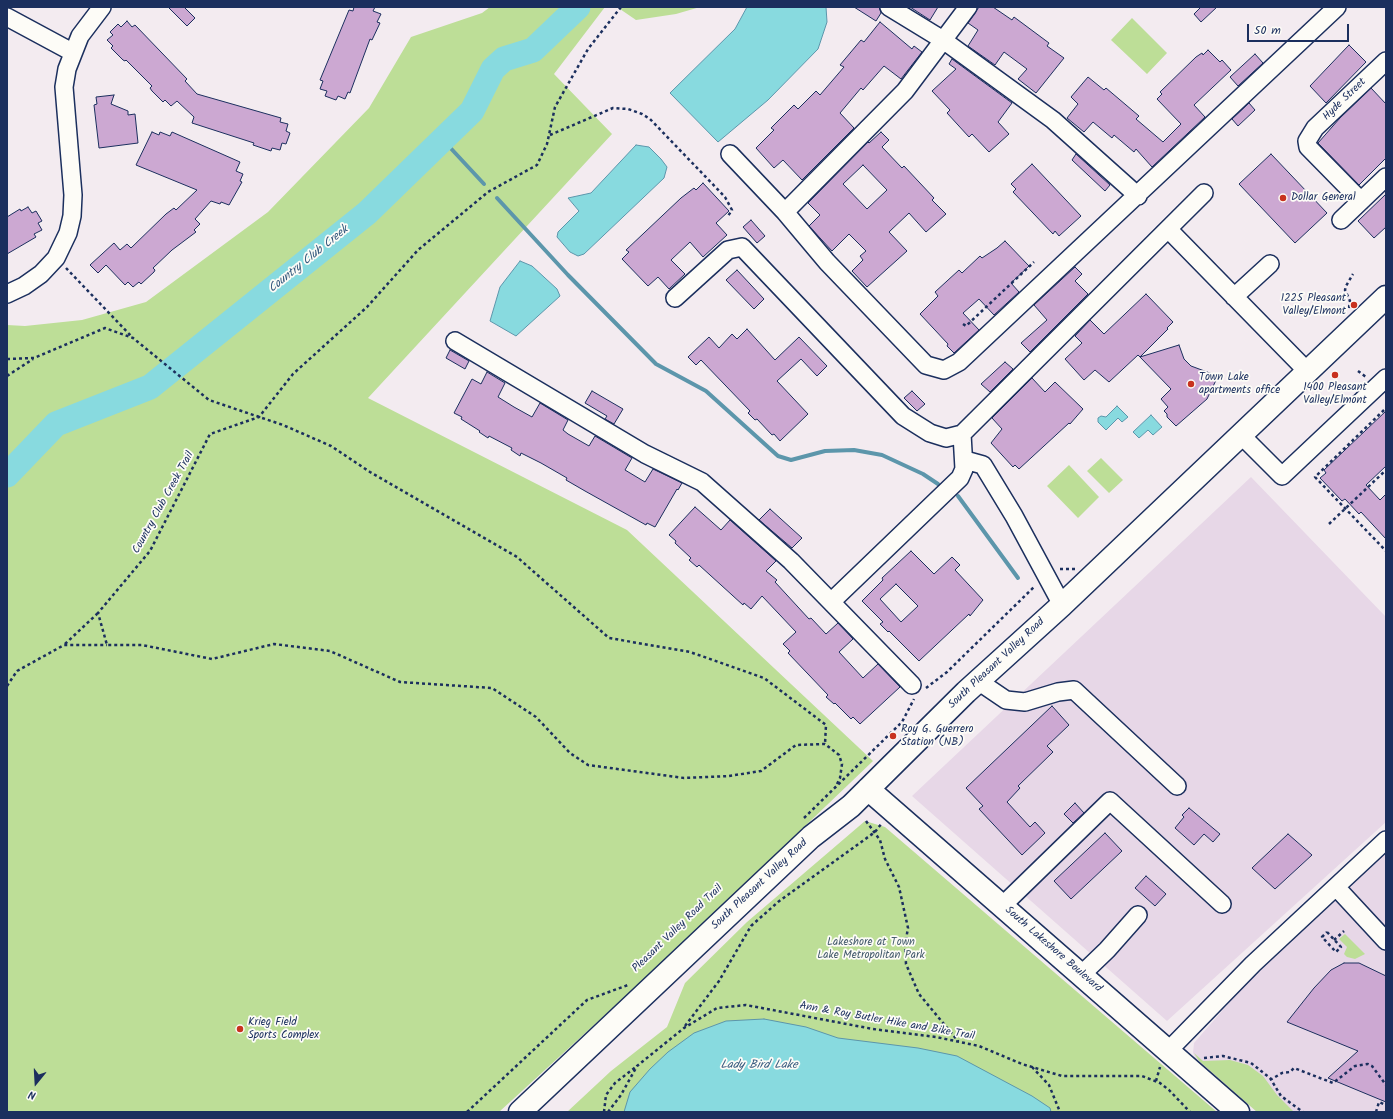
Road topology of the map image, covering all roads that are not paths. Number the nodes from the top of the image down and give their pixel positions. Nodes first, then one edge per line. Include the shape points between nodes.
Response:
1 (102, 7) edge
2 (889, 7) edge
3 (968, 7) edge
4 (1335, 8) edge
5 (7, 17) edge
6 (943, 40) junction
7 (72, 52) junction
8 (1386, 60) edge
9 (730, 154) dead end
10 (1386, 177) edge
11 (1204, 193) dead end
12 (1138, 196) junction
13 (1361, 201) junction
14 (785, 212) junction
15 (1341, 220) dead end
16 (1168, 229) junction
17 (1270, 264) dead end
18 (7, 294) edge
19 (1234, 297) junction
20 (1386, 297) edge
21 (675, 298) dead end
22 (455, 341) dead end
23 (1308, 372) junction
24 (1386, 378) edge
25 (962, 434) junction
26 (1240, 434) junction
27 (965, 460) junction
28 (830, 602) junction
29 (1062, 605) junction
30 (978, 681) junction
31 (917, 691) road end
32 (1178, 786) dead end
33 (868, 789) junction
34 (1386, 840) edge
35 (1336, 887) junction
36 (1222, 904) dead end
37 (1002, 906) junction
38 (1138, 915) dead end
39 (1386, 941) edge
40 (1081, 975) junction
41 (1166, 1056) junction
42 (520, 1112) edge
43 (1238, 1112) edge

1 - 7 street via 80,36
2 - 6 street
3 - 6 street
4 - 12 street
5 - 7 street
6 - 12 street via 1053,120
6 - 14 street via 905,91
7 - 18 street via 64,88 73,196 72,216 66,239 56,258 41,274
8 - 13 street, Hyde Street via 1315,128 1307,140 1308,147
9 - 14 street
10 - 13 street
11 - 16 street
12 - 14 street via 959,362 944,370 926,365 827,262
13 - 15 street
16 - 19 street
16 - 25 street
17 - 19 street
19 - 23 street
20 - 23 main road, South Pleasant Valley Road
21 - 25 street via 728,250 742,247 903,416 930,433 946,438
22 - 28 street via 645,454 702,482 791,561
23 - 26 main road, South Pleasant Valley Road
24 - 26 street via 1282,476
25 - 27 street
26 - 29 main road, South Pleasant Valley Road
27 - 28 street via 960,478
27 - 29 street via 983,465
28 - 31 street
29 - 30 main road, South Pleasant Valley Road
30 - 32 street via 1006,700 1025,702 1074,690
30 - 33 main road, South Pleasant Valley Road
33 - 37 main road, South Lakeshore Boulevard
33 - 42 main road, South Pleasant Valley Road via 811,838
34 - 35 street
35 - 39 street
35 - 41 street via 1247,970
36 - 37 street via 1110,801
37 - 40 main road, South Lakeshore Boulevard
38 - 40 street
40 - 41 main road, South Lakeshore Boulevard
41 - 43 main road, South Lakeshore Boulevard

